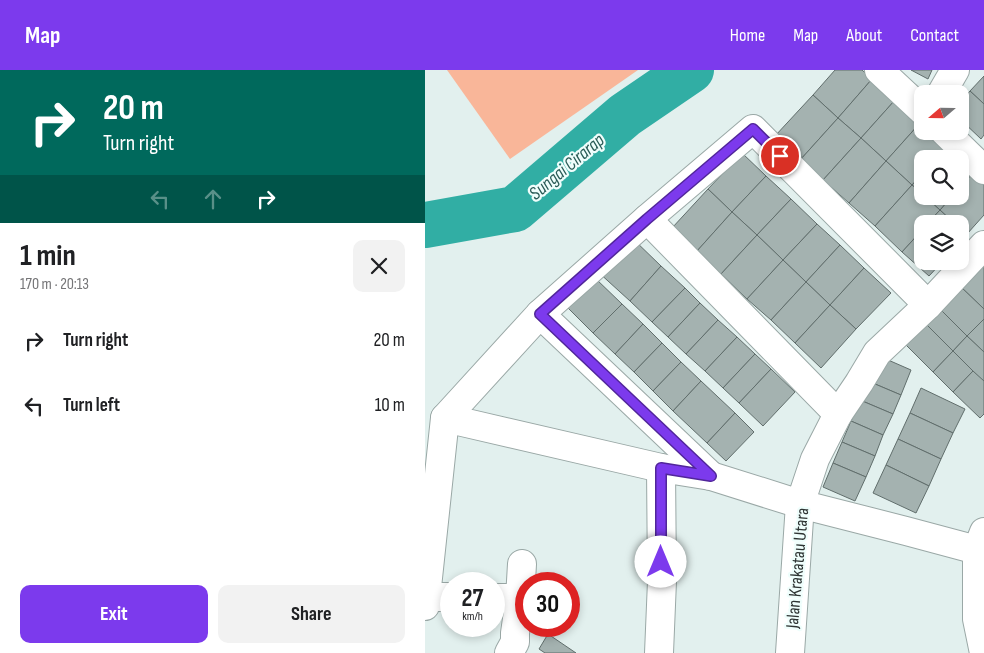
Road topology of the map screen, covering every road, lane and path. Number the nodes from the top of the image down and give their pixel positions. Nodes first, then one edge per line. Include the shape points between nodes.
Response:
1 (879, 70) edge
2 (955, 70) edge
3 (946, 85) edge
4 (914, 103) edge
5 (953, 140) edge
6 (984, 170) edge
7 (647, 219) junction
8 (984, 245) edge
9 (928, 305) junction
10 (540, 314) junction
11 (838, 414) junction
12 (445, 418) junction
13 (661, 468) junction
14 (711, 476) junction
15 (800, 504) junction
16 (980, 541) edge
17 (522, 564) dead end
18 (522, 572) edge
19 (434, 600) edge
20 (515, 637) edge
21 (509, 653) edge
22 (659, 653) edge
23 (790, 653) edge
24 (984, 653) edge

1 - 4 street
2 - 3 street
5 - 6 street
7 - 9 street via 753,129
7 - 10 street
7 - 11 street
8 - 9 street, Jalan Krakatau Utara
9 - 11 street, Jalan Krakatau Utara via 877,353
10 - 12 street
10 - 14 street
11 - 15 street, Jalan Krakatau Utara via 815,460
12 - 13 street
12 - 19 street
13 - 14 street
13 - 22 street
14 - 15 street
15 - 16 street
15 - 23 street, Jalan Krakatau Utara
16 - 24 street via 977,620
17 - 18 street
20 - 21 street

